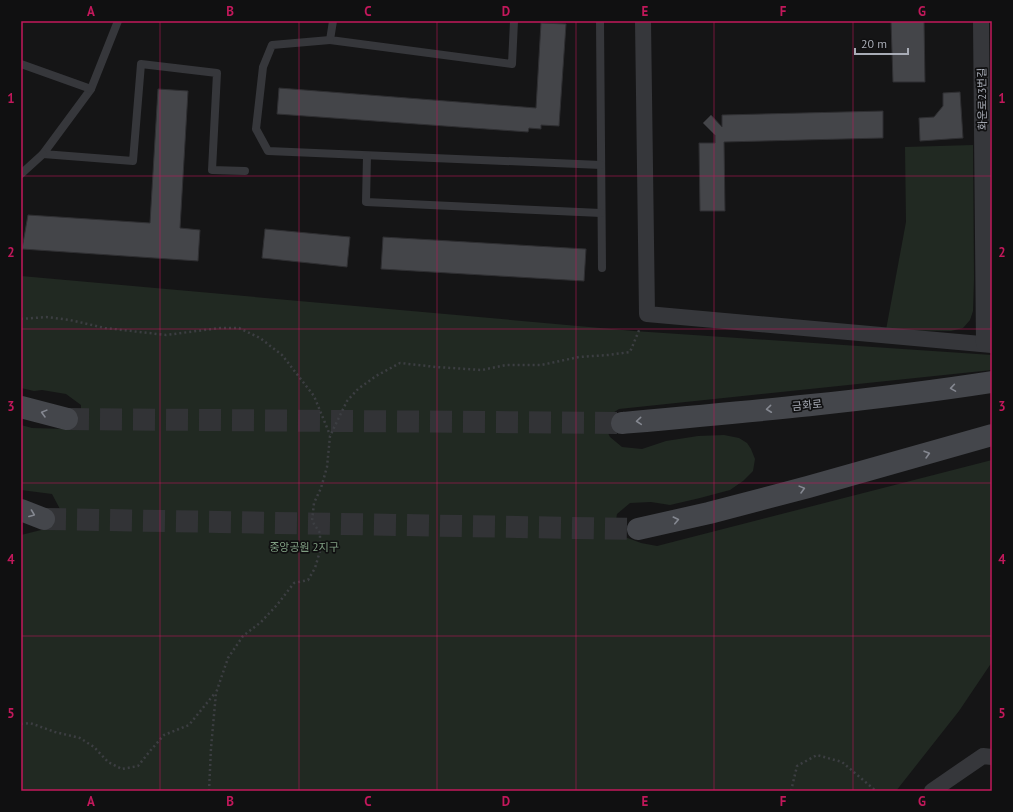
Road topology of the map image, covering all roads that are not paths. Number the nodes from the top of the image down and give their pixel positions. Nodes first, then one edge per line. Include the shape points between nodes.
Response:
1 (118, 21) edge
2 (333, 21) edge
3 (514, 21) edge
4 (600, 21) edge
5 (643, 21) edge
6 (981, 21) edge
7 (330, 40) junction
8 (21, 64) edge
9 (92, 89) junction
10 (43, 154) junction
11 (367, 156) junction
12 (601, 165) junction
13 (245, 171) dead end
14 (21, 174) edge
15 (601, 213) junction
16 (602, 268) dead end
17 (988, 345) edge
18 (992, 382) edge
19 (21, 407) edge
20 (67, 419) tunnel mouth
21 (622, 423) tunnel mouth
22 (992, 435) edge
23 (21, 510) edge
24 (44, 519) tunnel mouth
25 (638, 529) tunnel mouth
26 (992, 757) edge
27 (932, 791) edge

1 - 9 lane
2 - 7 lane
3 - 7 lane via 512,64
4 - 12 lane
5 - 17 street via 647,314
6 - 17 street, 화운로23번길
7 - 11 lane via 272,45 262,66 256,130 268,151
8 - 9 lane
9 - 10 lane
10 - 13 lane via 133,161 141,64 217,73 212,170
10 - 14 lane
11 - 12 lane
11 - 15 lane via 366,202
12 - 15 lane
15 - 16 lane
18 -> 21 main road, 금화로 via 804,406
20 -> 19 main road
25 -> 22 main road via 808,487
23 -> 24 main road
26 - 27 street via 983,756

